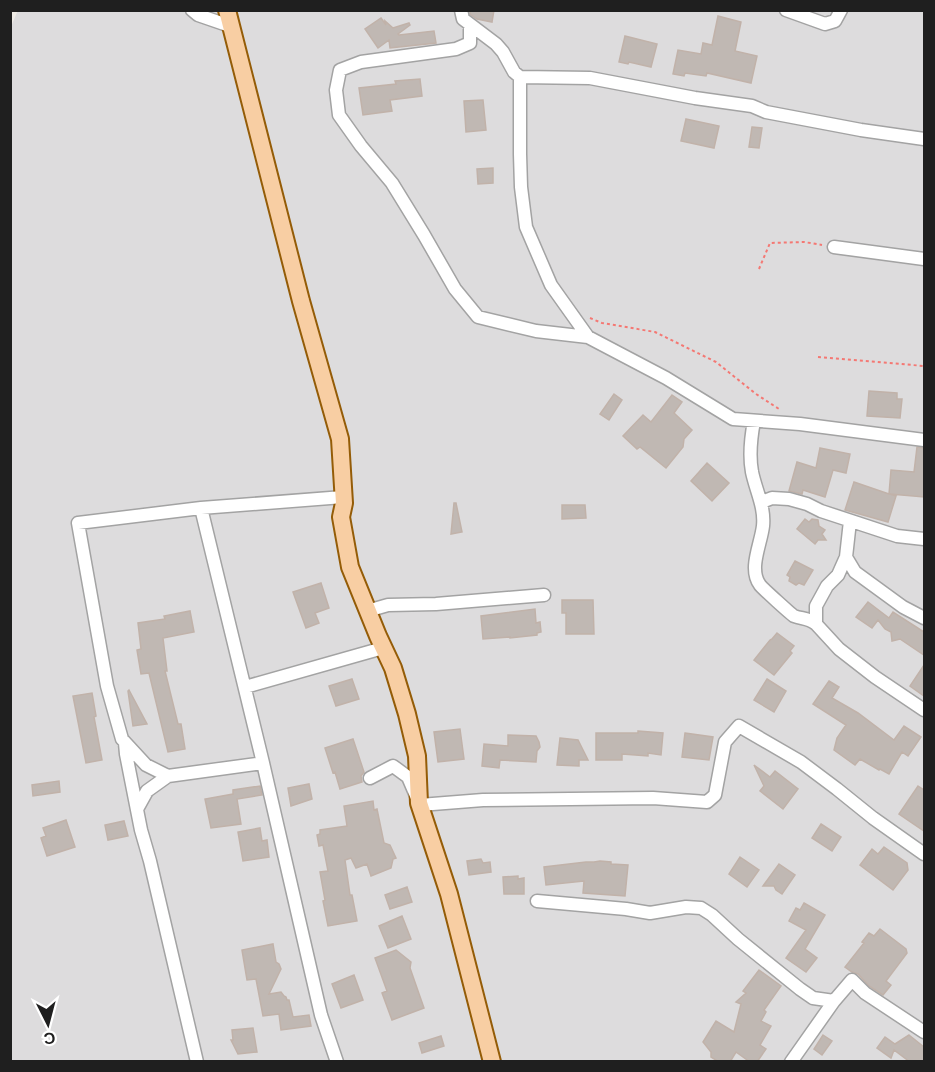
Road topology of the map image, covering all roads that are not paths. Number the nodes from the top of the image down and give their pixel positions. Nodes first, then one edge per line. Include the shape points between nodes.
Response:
1 (192, 10) edge
2 (460, 10) edge
3 (786, 10) edge
4 (841, 10) edge
5 (228, 18) edge
6 (470, 26) junction
7 (520, 77) junction
8 (924, 139) edge
9 (834, 247) road end
10 (924, 259) edge
11 (588, 337) junction
12 (754, 421) junction
13 (924, 440) edge
14 (343, 497) junction
15 (762, 502) junction
16 (201, 508) junction
17 (850, 521) junction
18 (924, 539) edge
19 (846, 557) junction
20 (544, 595) dead end
21 (367, 611) junction
22 (924, 618) edge
23 (816, 624) junction
24 (383, 648) junction
25 (245, 687) junction
26 (924, 710) edge
27 (125, 742) junction
28 (263, 764) junction
29 (168, 776) junction
30 (370, 778) dead end
31 (420, 805) junction
32 (137, 809) junction
33 (924, 854) edge
34 (537, 901) dead end
35 (834, 1001) junction
36 (924, 1032) edge
37 (197, 1062) edge
38 (337, 1062) edge
39 (492, 1062) edge
40 (791, 1062) edge

1 - 5 street via 198,15
2 - 6 street
3 - 4 street via 825,24 835,21
5 - 14 main road via 340,439
6 - 7 street via 496,44
6 - 11 street via 470,43 456,49 361,62 340,70 336,90 339,115 392,183 455,289 478,317 536,331
7 - 8 street via 590,78
7 - 11 street via 521,187 526,227 551,285
9 - 10 street
11 - 12 street via 733,419
12 - 13 street
12 - 15 street via 752,471
14 - 16 street
14 - 21 main road via 341,517 350,567
15 - 17 street via 789,499
15 - 23 street via 756,579 793,616
16 - 25 street
16 - 27 street via 78,523 107,686
17 - 18 street via 897,536
17 - 19 street
19 - 22 street via 855,572
19 - 23 street via 816,606
20 - 21 street via 388,605
21 - 24 main road
23 - 26 street via 839,649
24 - 25 street
24 - 31 main road via 393,668 417,756
25 - 28 street
27 - 29 street via 146,765
27 - 32 street
28 - 29 street
28 - 38 street via 321,1015
29 - 32 street via 147,791
30 - 31 street via 393,766 408,777
31 - 33 street via 483,800 707,801 715,795 725,742 740,726 801,762
31 - 39 main road via 449,894
32 - 37 street
34 - 35 street via 650,913 701,908 800,989 813,998
35 - 36 street via 852,980
35 - 40 street

